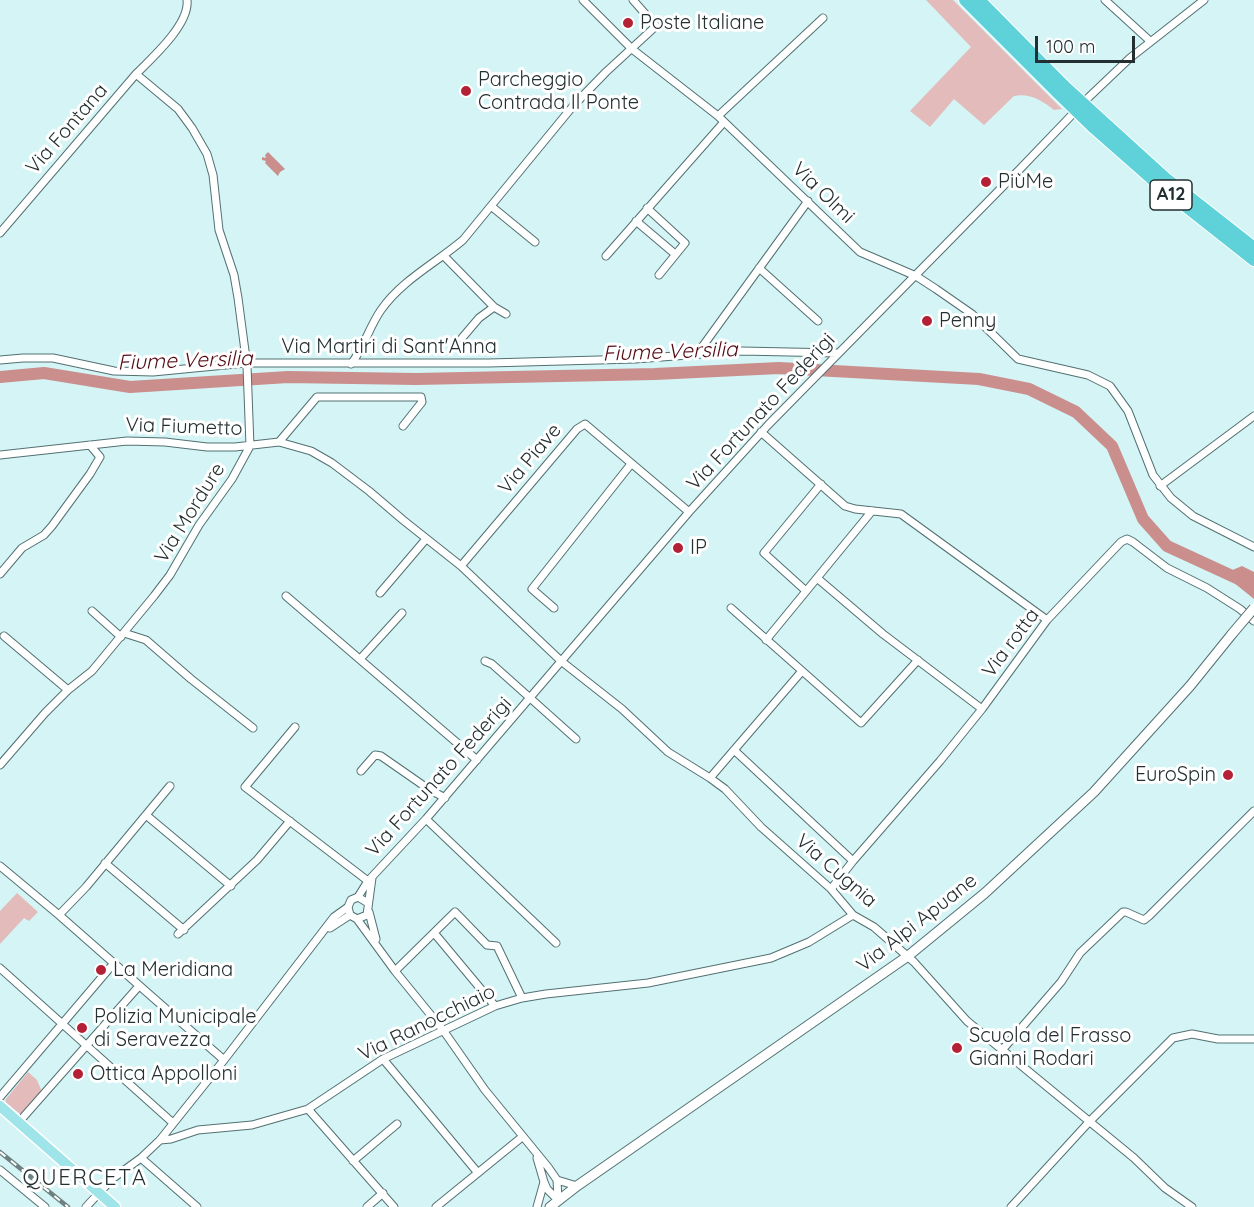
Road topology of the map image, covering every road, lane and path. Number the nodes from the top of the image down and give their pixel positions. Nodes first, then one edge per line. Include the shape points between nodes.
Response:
1 (584, 0) edge
2 (633, 0) edge
3 (965, 0) edge
4 (979, 0) edge
5 (1105, 0) edge
6 (1204, 0) edge
7 (189, 2) edge
8 (823, 18) dead end
9 (1150, 41) junction
10 (632, 50) junction
11 (136, 74) junction
12 (1062, 91) junction
13 (721, 119) junction
14 (1096, 123) junction
15 (808, 201) junction
16 (491, 206) junction
17 (647, 208) junction
18 (636, 221) junction
19 (0, 233) edge
20 (536, 242) dead end
21 (1254, 248) edge
22 (675, 254) junction
23 (444, 256) junction
24 (606, 256) dead end
25 (1254, 260) edge
26 (759, 267) junction
27 (658, 275) dead end
28 (916, 276) junction
29 (494, 306) junction
30 (506, 315) dead end
31 (818, 321) dead end
32 (462, 338) dead end
33 (838, 353) junction
34 (697, 354) junction
35 (0, 360) edge
36 (351, 364) junction
37 (247, 365) junction
38 (1254, 416) edge
39 (403, 426) dead end
40 (761, 432) junction
41 (279, 442) junction
42 (90, 445) junction
43 (250, 446) junction
44 (0, 455) edge
45 (631, 464) junction
46 (821, 484) junction
47 (1160, 486) junction
48 (872, 511) junction
49 (689, 512) junction
50 (426, 539) junction
51 (1254, 547) edge
52 (461, 566) junction
53 (0, 574) edge
54 (817, 578) junction
55 (806, 591) junction
56 (380, 593) dead end
57 (286, 596) dead end
58 (554, 608) dead end
59 (730, 608) dead end
60 (1254, 608) edge
61 (92, 611) dead end
62 (402, 613) dead end
63 (1047, 620) junction
64 (1254, 621) edge
65 (122, 635) junction
66 (4, 636) dead end
67 (765, 640) junction
68 (361, 658) junction
69 (918, 660) junction
70 (485, 661) dead end
71 (561, 661) junction
72 (802, 671) junction
73 (68, 690) junction
74 (531, 698) junction
75 (982, 709) junction
76 (295, 727) dead end
77 (253, 728) dead end
78 (576, 740) dead end
79 (734, 750) junction
80 (477, 760) junction
81 (0, 765) edge
82 (362, 771) dead end
83 (710, 778) junction
84 (170, 786) dead end
85 (445, 798) junction
86 (1254, 810) edge
87 (146, 815) junction
88 (426, 819) junction
89 (290, 821) junction
90 (853, 861) junction
91 (105, 863) junction
92 (0, 866) edge
93 (370, 879) junction
94 (231, 886) junction
95 (831, 889) junction
96 (358, 897) junction
97 (368, 903) junction
98 (348, 907) junction
99 (369, 912) junction
100 (59, 915) junction
101 (853, 915) junction
102 (354, 917) junction
103 (325, 931) junction
104 (435, 934) junction
105 (556, 943) dead end
106 (379, 947) junction
107 (908, 956) junction
108 (114, 963) junction
109 (0, 968) edge
110 (395, 971) junction
111 (139, 986) junction
112 (522, 998) junction
113 (495, 1006) junction
114 (62, 1024) junction
115 (443, 1030) junction
116 (1254, 1039) edge
117 (87, 1048) junction
118 (1003, 1049) junction
119 (383, 1059) junction
120 (224, 1060) junction
121 (0, 1097) edge
122 (0, 1106) edge
123 (308, 1109) junction
124 (19, 1122) junction
125 (1089, 1122) junction
126 (172, 1124) junction
127 (397, 1124) dead end
128 (522, 1137) junction
129 (160, 1140) junction
130 (533, 1151) junction
131 (141, 1158) junction
132 (353, 1161) junction
133 (0, 1170) edge
134 (478, 1173) junction
135 (557, 1179) junction
136 (544, 1182) junction
137 (577, 1186) junction
138 (98, 1192) junction
139 (383, 1193) junction
140 (558, 1200) junction
141 (45, 1207) edge
142 (86, 1207) edge
143 (115, 1207) edge
144 (197, 1207) edge
145 (367, 1207) edge
146 (394, 1207) edge
147 (436, 1207) edge
148 (537, 1207) edge
149 (550, 1207) edge
150 (1011, 1207) edge
151 (1192, 1207) edge

1 - 10 street, Via Olmi
2 - 10 street via 656,26
3 - 12 highway, A12
4 - 12 highway, A12
5 - 9 street
6 - 9 street, Via Fortunato Federigi
7 - 11 street via 169,39
8 - 13 street
9 - 28 street, Via Fortunato Federigi via 1089,97
10 - 13 street, Via Olmi
10 - 16 street via 573,106
11 - 19 street, Via Fontana
11 - 37 street via 178,109 207,154 219,230 234,275
12 - 14 highway, A12, bridge
13 - 15 street, Via Olmi
13 - 17 street
14 - 21 highway, A12
14 - 25 highway, A12 via 1159,185
15 - 26 street
15 - 28 street, Via Olmi via 860,252
16 - 20 street
16 - 23 street
17 - 18 street
17 - 22 street via 685,243
18 - 22 street
18 - 24 street
22 - 27 street
23 - 29 street
23 - 36 street via 408,281 380,311
26 - 31 street
26 - 34 street
28 - 33 street, Via Fortunato Federigi
28 - 47 street, Via Olmi via 972,314 1018,359 1088,375 1110,386 1128,411 1147,464
29 - 30 street
29 - 32 street
33 - 34 street, Via Martiri di Sant'Anna
33 - 40 street, Via Fortunato Federigi
34 - 36 street, Via Martiri di Sant'Anna via 589,361
35 - 37 street, Via Martiri di Sant'Anna via 53,358 137,372
36 - 37 street, Via Martiri di Sant'Anna
37 - 43 street
38 - 47 street
39 - 41 street via 422,402 421,397 317,397
40 - 46 street
40 - 49 street, Via Fortunato Federigi
41 - 43 street, Via Fiumetto
41 - 50 street, Via Fiumetto via 310,451 332,463
42 - 43 street, Via Fiumetto via 128,441
42 - 44 street, Via Fiumetto
42 - 53 street via 100,457 90,474 44,535 22,548
43 - 65 street, Via Mordure via 170,575
45 - 49 street, Via Piave
45 - 52 street, Via Piave via 585,424
45 - 58 street via 532,589
46 - 48 street via 844,506
46 - 55 street via 764,553
47 - 51 street, Via Olmi via 1193,516
48 - 54 street
48 - 63 street via 900,514
49 - 71 street, Via Fortunato Federigi
50 - 52 street, Via Fiumetto
50 - 56 street
52 - 71 street, Via Fiumetto
54 - 55 street
54 - 69 street
55 - 67 street
57 - 68 street
59 - 67 street
60 - 107 main road, Via Alpi Apuane, bridge via 1094,792 985,893
61 - 65 street
62 - 68 street
63 - 64 street, Via rotta via 1127,540 1167,568 1208,588
63 - 75 street, Via rotta
65 - 73 street, Via Mordure via 92,671
65 - 77 street via 146,640
66 - 73 street
67 - 72 street
68 - 80 street
69 - 72 street via 861,723
69 - 75 street
70 - 74 street
71 - 74 street, Via Fortunato Federigi
71 - 83 street, Via Cugnia via 668,752
72 - 79 street
73 - 81 street, Via Mordure
74 - 78 street
74 - 80 street, Via Fortunato Federigi
75 - 90 street, Via rotta
76 - 89 street, Via Fortunato Federigi via 245,787
79 - 83 street
79 - 90 street
80 - 85 street, Via Fortunato Federigi
82 - 85 street via 375,755 381,756
83 - 95 street, Via Cugnia
84 - 87 street
85 - 88 street, Via Fortunato Federigi
86 - 118 street via 1144,920 1122,912 1080,953 1061,982
87 - 91 street
87 - 94 street
88 - 93 street, Via Fortunato Federigi
88 - 105 street
89 - 93 street, Via Fortunato Federigi
89 - 94 street
90 - 95 street, Via rotta
91 - 94 street via 181,932
91 - 100 street
92 - 100 street
93 - 96 street
93 - 97 street
95 - 101 street, Via Cugnia
96 - 97 street
96 - 98 street
97 - 99 street
98 - 102 street
98 - 103 street via 334,916
99 - 102 street via 364,918
99 - 106 street
100 - 108 street
101 - 107 street, Via Cugnia
101 - 112 street, Via Ranocchiaio via 809,942 746,965 648,983
102 - 103 street
102 - 106 street
103 - 120 street
104 - 110 street
104 - 112 street via 455,912 487,945 497,946
104 - 113 street
106 - 110 street
107 - 118 street, Via Cugnia via 967,1021
107 - 137 main road, Via Alpi Apuane
108 - 111 street
108 - 114 street
109 - 114 street
110 - 115 street
111 - 117 street
111 - 120 street
112 - 113 street, Via Ranocchiaio
113 - 115 street, Via Ranocchiaio
114 - 117 street
114 - 121 street
115 - 119 street, Via Ranocchiaio
115 - 128 street
116 - 125 street via 1218,1040 1192,1034 1173,1038
117 - 124 street
117 - 126 street
118 - 125 street, Via Cugnia
119 - 123 street, Via Ranocchiaio
119 - 134 street
120 - 126 street
122 - 124 main road
123 - 129 street, Via Ranocchiaio via 252,1125 198,1130
123 - 132 street
124 - 138 main road
125 - 150 street
125 - 151 street, Via Cugnia via 1164,1188
126 - 129 street
127 - 132 street
128 - 130 street
128 - 134 street
129 - 131 street
130 - 135 street
130 - 136 street
131 - 138 street
131 - 144 street
132 - 139 street
133 - 141 street
134 - 147 street
135 - 137 street
135 - 140 street
136 - 140 street
136 - 148 street
137 - 140 main road, Via Alpi Apuane
138 - 142 street
138 - 143 main road
139 - 145 street
139 - 146 street
140 - 149 main road, Via Alpi Apuane

